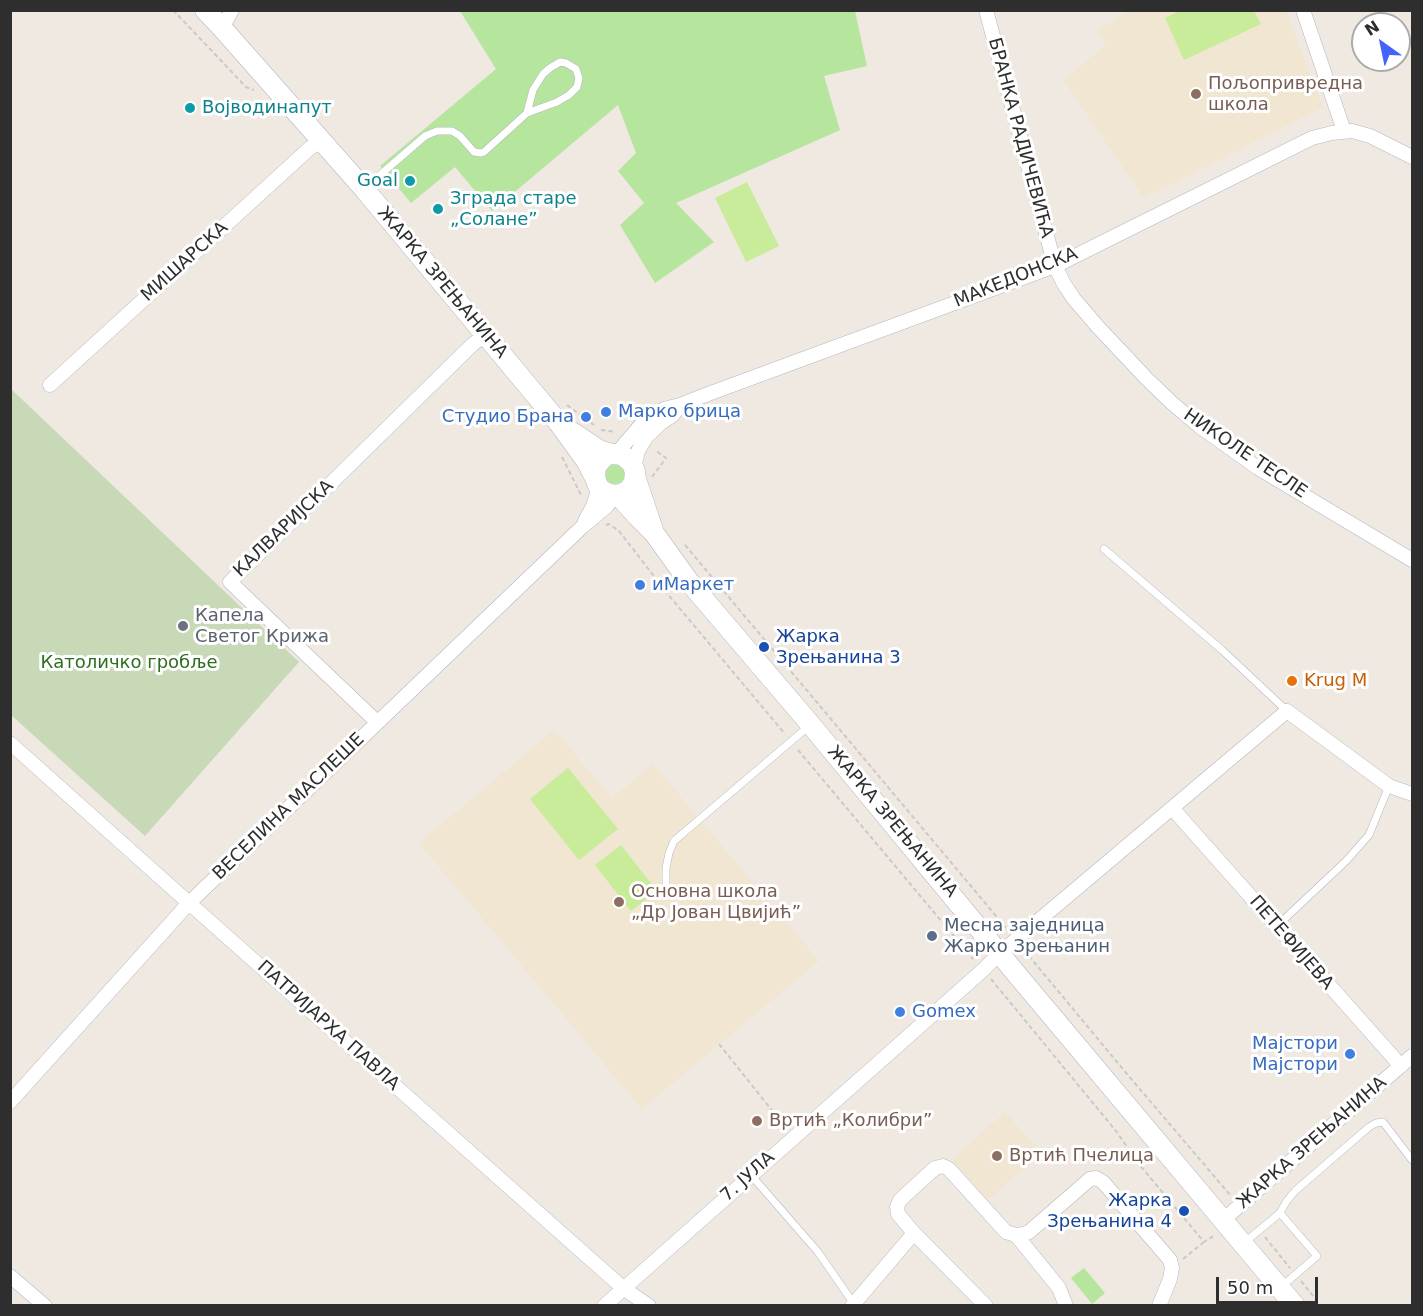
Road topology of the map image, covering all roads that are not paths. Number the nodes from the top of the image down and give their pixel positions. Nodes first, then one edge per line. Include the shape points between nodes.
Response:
1 (205, 10) edge
2 (232, 10) edge
3 (986, 10) edge
4 (1303, 10) edge
5 (222, 28) junction
6 (527, 113) junction
7 (1344, 131) junction
8 (321, 141) junction
9 (1413, 157) edge
10 (365, 190) junction
11 (1055, 266) junction
12 (484, 335) junction
13 (50, 385) dead end
14 (561, 412) junction
15 (638, 438) junction
16 (614, 454) junction
17 (638, 476) junction
18 (606, 489) junction
19 (654, 533) junction
20 (1104, 549) dead end
21 (1413, 560) edge
22 (1287, 711) junction
23 (377, 722) junction
24 (811, 725) junction
25 (10, 743) edge
26 (1389, 786) junction
27 (1413, 794) edge
28 (1172, 808) junction
29 (668, 895) dead end
30 (189, 903) junction
31 (1277, 926) junction
32 (1000, 953) junction
33 (1413, 1056) edge
34 (1401, 1066) junction
35 (10, 1102) edge
36 (1413, 1160) edge
37 (751, 1175) junction
38 (1280, 1212) junction
39 (1226, 1224) junction
40 (914, 1233) junction
41 (1016, 1235) junction
42 (1243, 1244) junction
43 (10, 1276) edge
44 (623, 1288) junction
45 (1280, 1288) junction
46 (45, 1305) edge
47 (604, 1305) edge
48 (649, 1305) edge
49 (853, 1305) edge
50 (986, 1305) edge
51 (1066, 1305) edge
52 (1159, 1305) edge
53 (1295, 1305) edge

1 - 5 main road, ЖАРКА ЗРЕЊАНИНА
2 - 5 street
3 - 11 street, БРАНКА РАДИЧЕВИЋА
4 - 7 street
5 - 8 main road, ЖАРКА ЗРЕЊАНИНА
6 - 6 lane via 569,95 577,87 576,69 566,63 554,64 533,90
6 - 10 lane via 481,153 474,152 452,131 431,133
7 - 9 street via 1370,136
7 - 11 street, МАКЕДОНСКА via 1308,140
8 - 10 main road, ЖАРКА ЗРЕЊАНИНА
8 - 13 street, МИШАРСКА
10 - 12 main road, ЖАРКА ЗРЕЊАНИНА
11 - 15 street, МАКЕДОНСКА via 680,405 673,415
11 - 21 street, НИКОЛЕ ТЕСЛЕ via 1064,284 1098,327 1199,426 1258,468
12 - 14 main road, ЖАРКА ЗРЕЊАНИНА
12 - 23 street, КАЛВАРИЈСКА via 230,582
14 - 16 main road, ЖАРКА ЗРЕЊАНИНА via 599,450
14 - 18 main road, ЖАРКА ЗРЕЊАНИНА
15 - 16 street, МАКЕДОНСКА
15 - 17 street, МАКЕДОНСКА
16 - 17 main road, ЖАРКА ЗРЕЊАНИНА via 627,458
16 - 18 main road via 605,456 596,466
17 - 18 main road via 628,490
17 - 19 main road, ЖАРКА ЗРЕЊАНИНА
18 - 19 main road, ЖАРКА ЗРЕЊАНИНА
18 - 23 street, ВЕСЕЛИНА МАСЛЕШЕ via 583,526
19 - 24 main road, ЖАРКА ЗРЕЊАНИНА via 690,583
20 - 22 lane
22 - 26 street
22 - 28 street
23 - 30 street, ВЕСЕЛИНА МАСЛЕШЕ
24 - 29 lane via 674,841 666,868
24 - 32 main road, ЖАРКА ЗРЕЊАНИНА
25 - 30 street, ПАТРИЈАРХА ПАВЛА
26 - 27 street
26 - 31 lane via 1369,835
28 - 31 street, ПЕТЕФИЈЕВА
28 - 32 street
30 - 35 street, ВЕСЕЛИНА МАСЛЕШЕ
30 - 44 street, ПАТРИЈАРХА ПАВЛА
31 - 34 street, ПЕТЕФИЈЕВА
32 - 37 street, 7. ЈУЛА
32 - 39 main road, ЖАРКА ЗРЕЊАНИНА
33 - 34 street
34 - 39 street, ЖАРКА ЗРЕЊАНИНА via 1240,1206
36 - 38 lane via 1383,1122 1376,1123 1295,1191
37 - 44 street, 7. ЈУЛА
37 - 49 lane via 818,1252
38 - 42 lane
38 - 45 lane via 1317,1256
39 - 42 main road, ЖАРКА ЗРЕЊАНИНА
40 - 41 street via 898,1214 900,1200 935,1168 943,1166 1006,1232
40 - 49 street
40 - 50 street
41 - 51 street via 1059,1288
41 - 52 street via 1029,1232 1096,1178 1170,1260 1170,1279
42 - 45 main road, ЖАРКА ЗРЕЊАНИНА
43 - 46 street
44 - 47 street, 7. ЈУЛА
44 - 48 street, ПАТРИЈАРХА ПАВЛА
45 - 53 main road, ЖАРКА ЗРЕЊАНИНА

